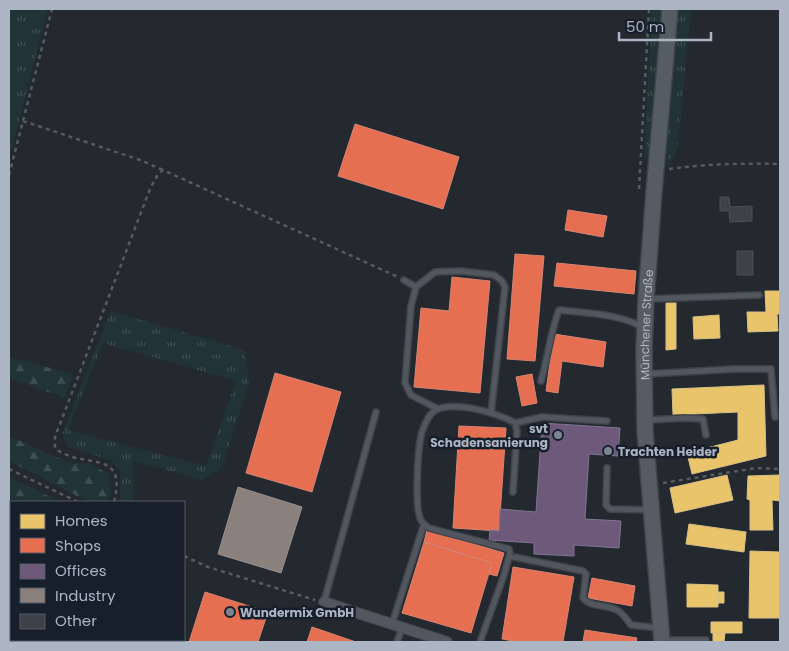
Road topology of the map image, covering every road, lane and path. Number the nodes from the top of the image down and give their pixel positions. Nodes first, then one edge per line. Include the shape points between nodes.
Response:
1 (52, 9) edge
2 (649, 9) edge
3 (670, 9) edge
4 (23, 121) junction
5 (780, 164) edge
6 (648, 168) junction
7 (162, 170) junction
8 (9, 175) edge
9 (404, 280) joint
10 (416, 287) junction
11 (759, 296) dead end
12 (646, 299) junction
13 (645, 328) junction
14 (644, 374) junction
15 (541, 381) dead end
16 (438, 408) junction
17 (376, 412) dead end
18 (491, 413) junction
19 (775, 417) dead end
20 (645, 420) junction
21 (607, 421) dead end
22 (515, 423) junction
23 (706, 436) dead end
24 (607, 468) dead end
25 (9, 469) edge
26 (780, 469) edge
27 (649, 486) junction
28 (514, 492) dead end
29 (76, 501) edge
30 (114, 501) edge
31 (651, 510) junction
32 (424, 524) junction
33 (185, 556) edge
34 (509, 556) junction
35 (324, 602) junction
36 (397, 626) junction
37 (661, 637) edge
38 (706, 640) dead end
39 (397, 642) edge
40 (447, 642) edge
41 (480, 642) edge

1 - 4 path
2 - 6 path
3 - 6 main road, Münchener Straße
4 - 7 path
4 - 8 path
5 - 6 path
6 - 12 main road, Münchener Straße
7 - 9 path
7 - 30 path via 150,189 55,437 55,448 62,454 94,460 114,471 118,479
9 - 10 lane
10 - 16 lane via 411,306 405,383 411,395
10 - 18 lane via 436,272 494,275 502,281 505,287
11 - 12 lane
12 - 13 main road, Münchener Straße
13 - 14 main road, Münchener Straße
13 - 15 lane via 635,322 559,310 551,331
14 - 19 lane via 771,369
14 - 20 main road, Münchener Straße
16 - 18 lane via 447,406
16 - 32 lane via 430,415 422,432 417,492
17 - 35 lane
18 - 22 lane
20 - 23 lane via 703,419
20 - 27 main road, Münchener Straße
21 - 22 lane via 542,416
22 - 28 lane
24 - 31 lane via 606,505 610,509
25 - 29 path
26 - 27 path via 756,468
27 - 31 main road, Münchener Straße
31 - 37 main road, Münchener Straße
32 - 34 lane via 447,534 509,549
32 - 36 lane
33 - 35 path via 208,567
34 - 37 lane via 583,571 586,574 583,598 586,602 616,609 631,625
34 - 41 lane
35 - 36 street
36 - 39 lane
36 - 40 street
37 - 38 lane

